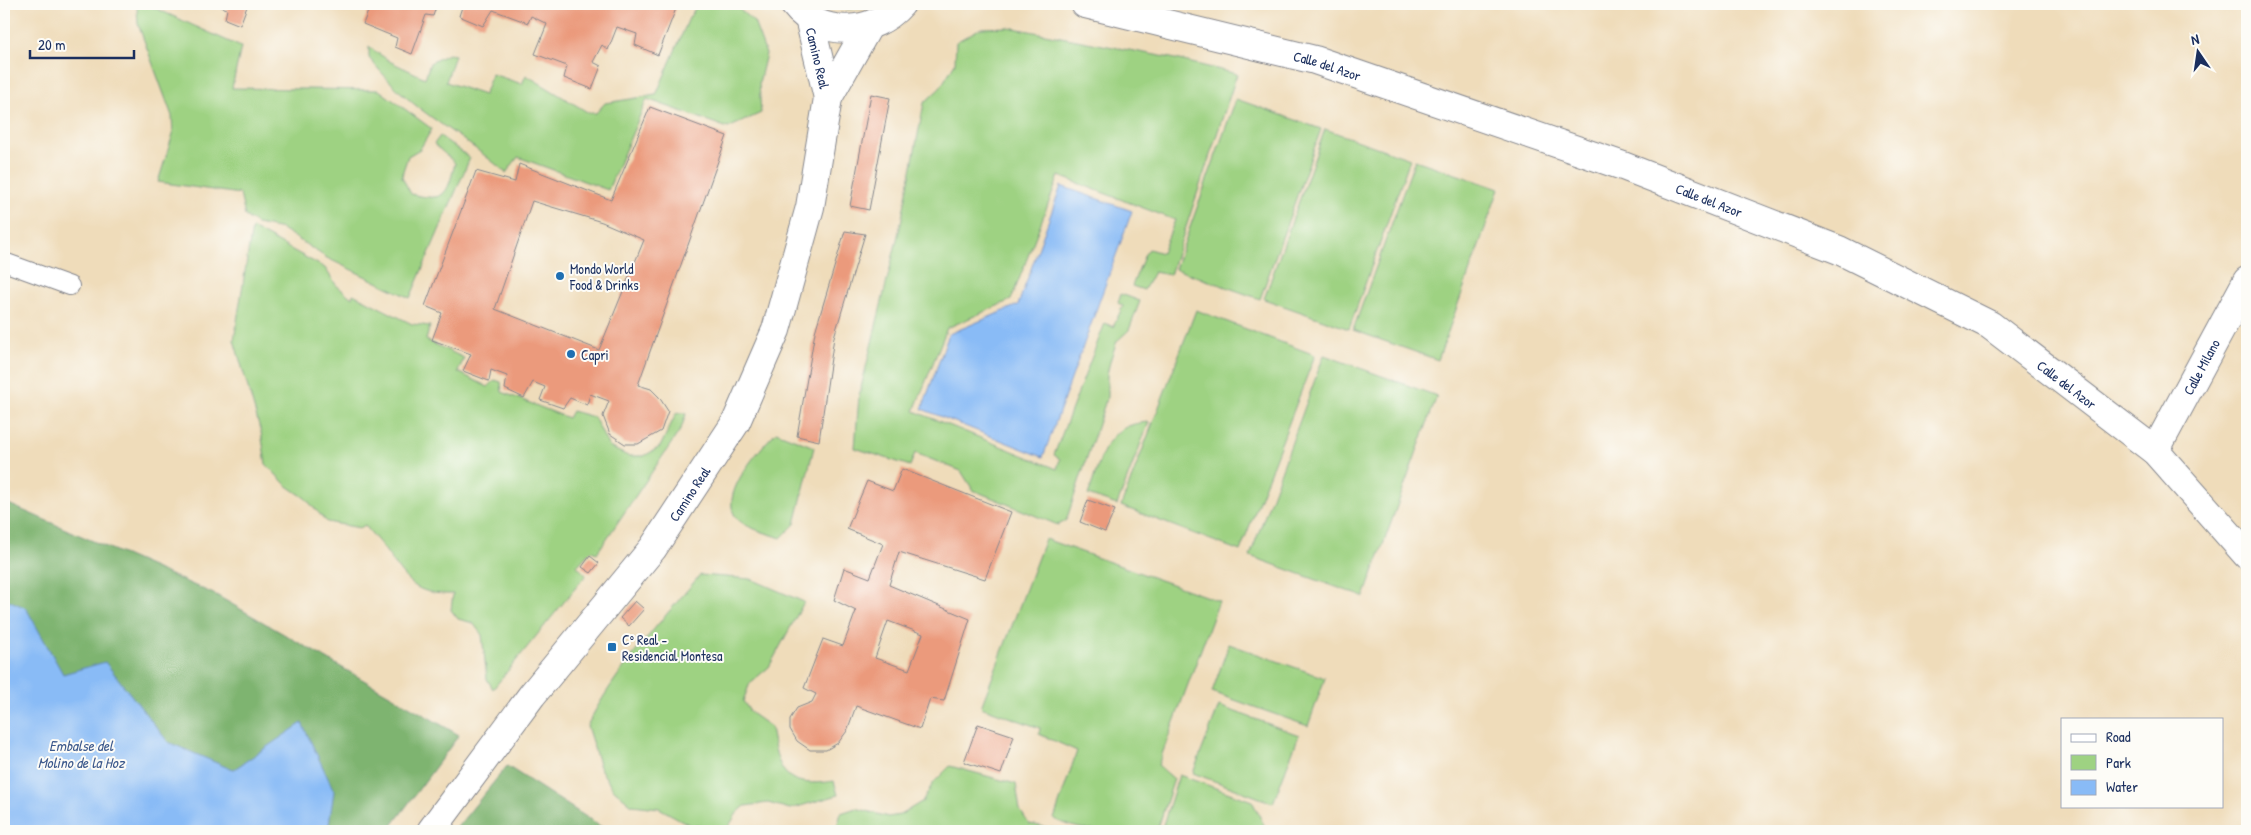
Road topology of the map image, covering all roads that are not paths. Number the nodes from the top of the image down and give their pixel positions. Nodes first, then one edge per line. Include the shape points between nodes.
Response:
1 (901, 4) edge
2 (1085, 4) edge
3 (802, 11) edge
4 (868, 27) junction
5 (828, 98) junction
6 (4, 262) edge
7 (2247, 281) edge
8 (70, 286) dead end
9 (2155, 451) junction
10 (2247, 555) edge
11 (431, 831) edge

1 - 4 street via 882,21
2 - 9 street, Calle del Azor via 1315,60 1623,166 1839,250 1990,324
3 - 4 street via 823,25
3 - 5 street, Camino Real
4 - 5 street, Camino Real
5 - 11 street, Camino Real via 810,207 776,330 736,422 652,548 532,695
6 - 8 lane
7 - 9 street, Calle Milano
9 - 10 street, Calle del Azor

